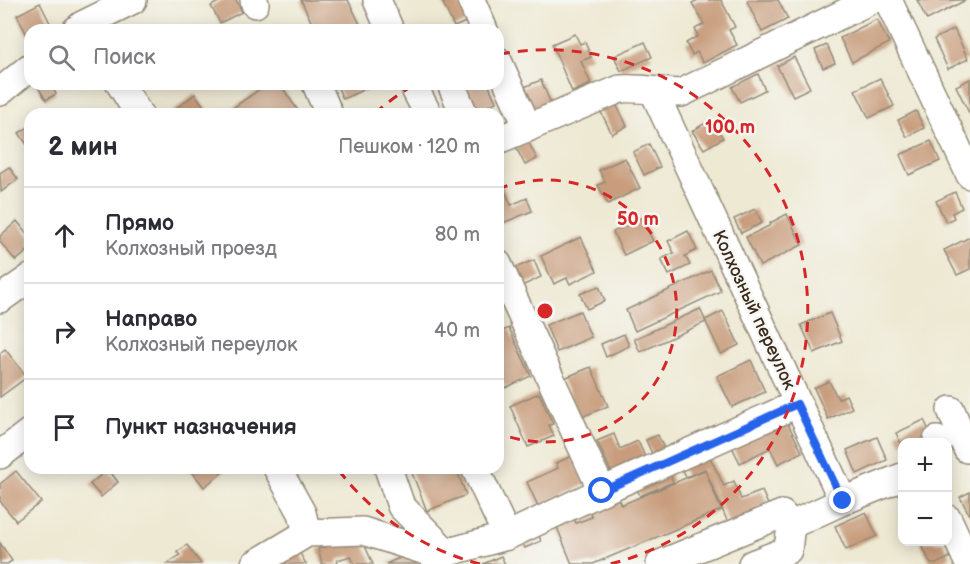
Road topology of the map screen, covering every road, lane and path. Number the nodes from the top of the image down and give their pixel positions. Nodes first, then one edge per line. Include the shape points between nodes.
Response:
1 (134, 0) edge
2 (377, 0) edge
3 (471, 0) edge
4 (871, 0) edge
5 (888, 0) edge
6 (88, 24) edge
7 (387, 24) edge
8 (481, 24) edge
9 (24, 56) edge
10 (0, 69) edge
11 (24, 72) edge
12 (504, 74) edge
13 (124, 90) edge
14 (318, 90) edge
15 (454, 90) edge
16 (0, 92) edge
17 (654, 92) junction
18 (135, 108) edge
19 (326, 108) edge
20 (461, 108) edge
21 (528, 128) junction
22 (504, 138) edge
23 (970, 175) edge
24 (504, 277) edge
25 (24, 282) edge
26 (0, 299) edge
27 (797, 404) junction
28 (951, 410) dead end
29 (24, 437) edge
30 (952, 438) edge
31 (0, 455) edge
32 (280, 474) edge
33 (390, 474) edge
34 (478, 474) edge
35 (898, 479) edge
36 (602, 491) junction
37 (843, 501) junction
38 (792, 525) junction
39 (952, 528) edge
40 (307, 533) junction
41 (507, 536) junction
42 (447, 553) junction
43 (255, 564) edge
44 (660, 564) edge
45 (752, 564) edge
46 (969, 564) edge

1 - 6 street
2 - 7 street
3 - 8 street
4 - 17 street via 681,93
5 - 23 street
9 - 10 street
11 - 16 street
12 - 21 street
13 - 18 street
14 - 19 street
15 - 20 street
17 - 21 street via 620,89
17 - 27 street, Колхозный переулок
21 - 22 street
24 - 36 street
25 - 26 street
27 - 36 street
27 - 37 street, Колхозный переулок
28 - 30 street
29 - 31 street
32 - 40 street via 302,513
33 - 42 street via 401,506
34 - 41 street
35 - 37 street
36 - 41 street
37 - 38 street
38 - 44 street via 782,514
38 - 45 street via 788,550
39 - 46 street
40 - 42 street via 363,531 438,555
40 - 43 street
41 - 42 street

